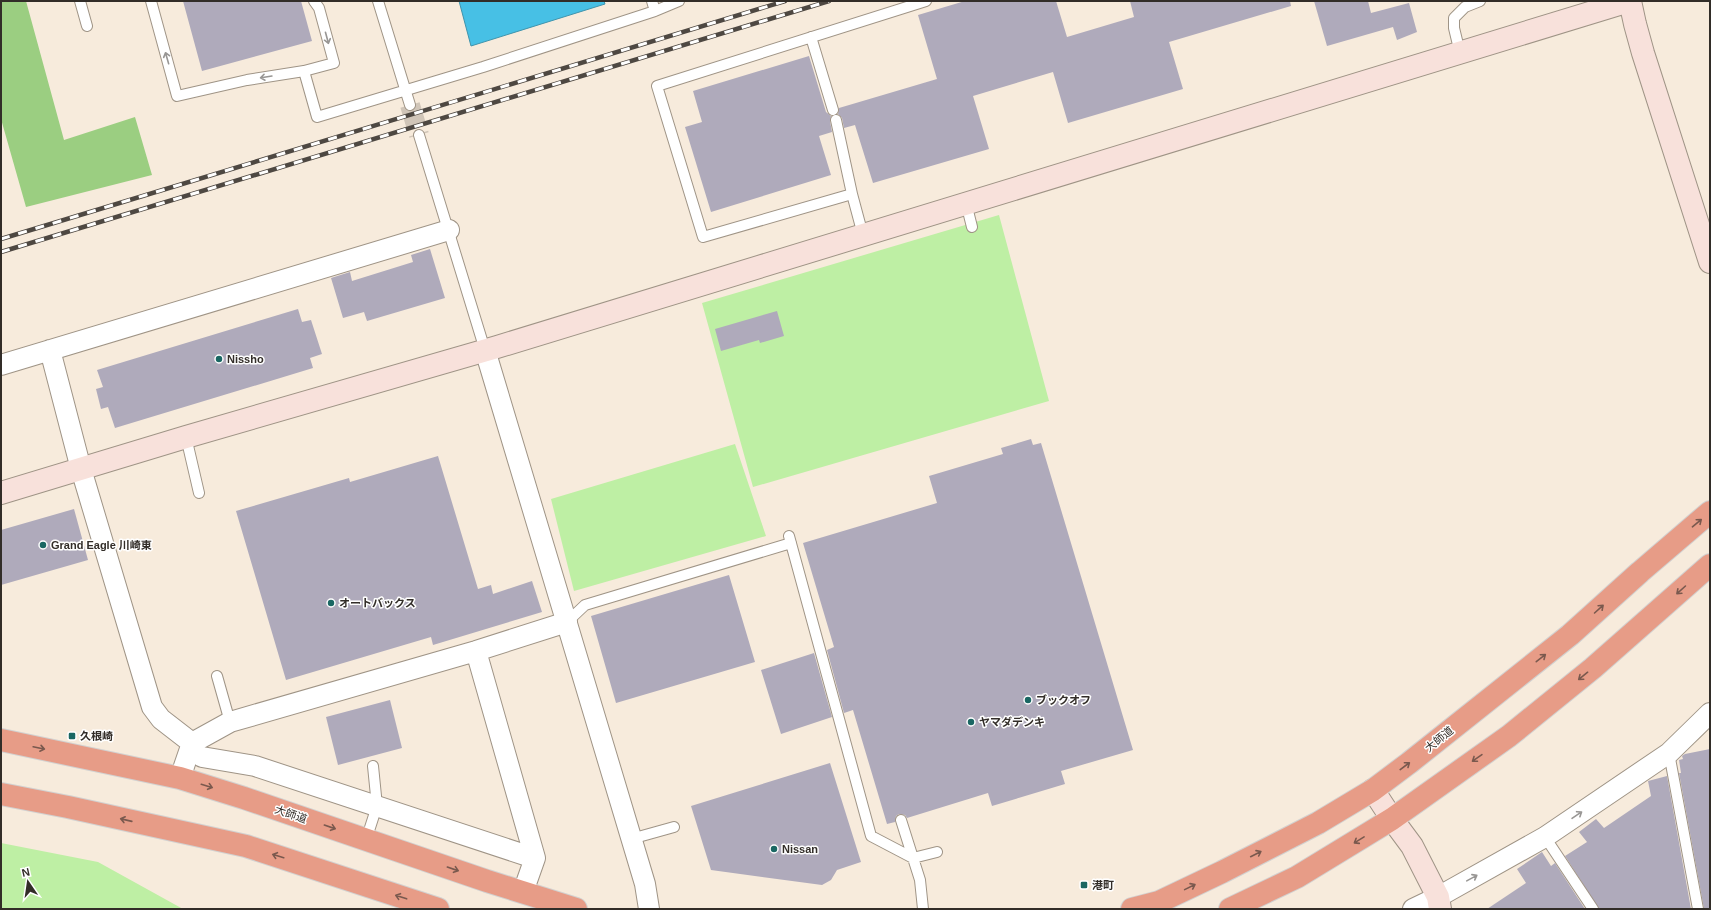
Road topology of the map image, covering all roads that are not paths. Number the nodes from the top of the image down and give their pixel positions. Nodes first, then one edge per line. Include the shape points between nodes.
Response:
1 (80, 1) edge
2 (150, 1) edge
3 (314, 1) edge
4 (378, 1) edge
5 (679, 1) edge
6 (926, 1) edge
7 (1480, 1) edge
8 (1630, 1) edge
9 (653, 6) edge
10 (87, 26) dead end
11 (811, 37) junction
12 (1460, 53) junction
13 (304, 71) junction
14 (406, 91) junction
15 (410, 105) tunnel mouth
16 (833, 110) dead end
17 (836, 120) dead end
18 (419, 135) tunnel mouth
19 (852, 194) junction
20 (966, 203) junction
21 (972, 227) dead end
22 (449, 230) junction
23 (863, 235) junction
24 (1710, 262) edge
25 (50, 350) junction
26 (485, 350) junction
27 (1, 365) edge
28 (186, 437) junction
29 (81, 469) junction
30 (199, 492) dead end
31 (1, 494) edge
32 (1710, 512) edge
33 (1710, 564) edge
34 (567, 622) junction
35 (476, 651) junction
36 (217, 676) dead end
37 (1710, 713) edge
38 (230, 722) junction
39 (1, 740) edge
40 (197, 750) junction
41 (1669, 753) junction
42 (373, 766) dead end
43 (180, 778) junction
44 (1373, 790) junction
45 (1, 794) edge
46 (378, 806) junction
47 (1392, 819) junction
48 (901, 820) dead end
49 (674, 826) dead end
50 (1545, 837) junction
51 (631, 839) junction
52 (366, 840) junction
53 (937, 852) dead end
54 (528, 856) dead end
55 (913, 858) junction
56 (523, 892) junction
57 (1439, 903) edge
58 (438, 909) edge
59 (576, 909) edge
60 (649, 909) edge
61 (923, 909) edge
62 (1132, 909) edge
63 (1230, 909) edge
64 (1413, 909) edge
65 (1593, 909) edge
66 (1698, 909) edge

1 - 10 lane
13 -> 2 lane via 247,80 177,96
3 -> 13 lane via 319,8 334,63
4 - 14 lane
5 - 9 lane
6 - 11 lane
7 - 12 lane via 1465,7 1454,18
8 - 12 street
8 - 24 street via 1643,53
9 - 14 lane via 483,67
11 - 16 lane
11 - 19 lane via 657,86 703,237
12 - 20 street
13 - 14 lane via 316,117
14 - 15 lane
17 - 19 lane
18 - 22 lane
19 - 23 lane
20 - 21 lane
20 - 23 street
22 - 25 street
22 - 26 lane
23 - 26 street
25 - 27 street
25 - 29 street
26 - 28 street
26 - 34 street
28 - 29 street
28 - 30 lane
29 - 31 street
29 - 40 street via 152,707 161,719
44 -> 32 highway, 大師道 via 1570,635
33 -> 47 highway via 1593,668 1509,736
34 - 35 street
34 - 51 street
34 - 55 lane via 585,605 790,540 871,836
35 - 38 street
35 - 56 street via 535,858
36 - 38 lane
37 - 41 street
38 - 40 street
39 -> 43 highway, 大師道
40 - 43 street
40 - 46 street
50 -> 41 street
41 - 66 lane
42 - 46 lane
43 -> 52 highway, 大師道
44 - 47 street
62 -> 44 highway, 大師道 via 1159,902 1222,872 1318,823
58 -> 45 highway via 246,846
46 - 52 lane
46 - 54 street
47 - 57 street via 1412,846
47 -> 63 highway via 1297,877
48 - 55 lane
49 - 51 lane
57 -> 50 street
50 - 65 lane
51 - 60 street via 645,884
52 -> 56 highway, 大師道
53 - 55 lane
55 - 61 lane via 920,880
56 - 59 highway, 大師道
57 - 64 street

